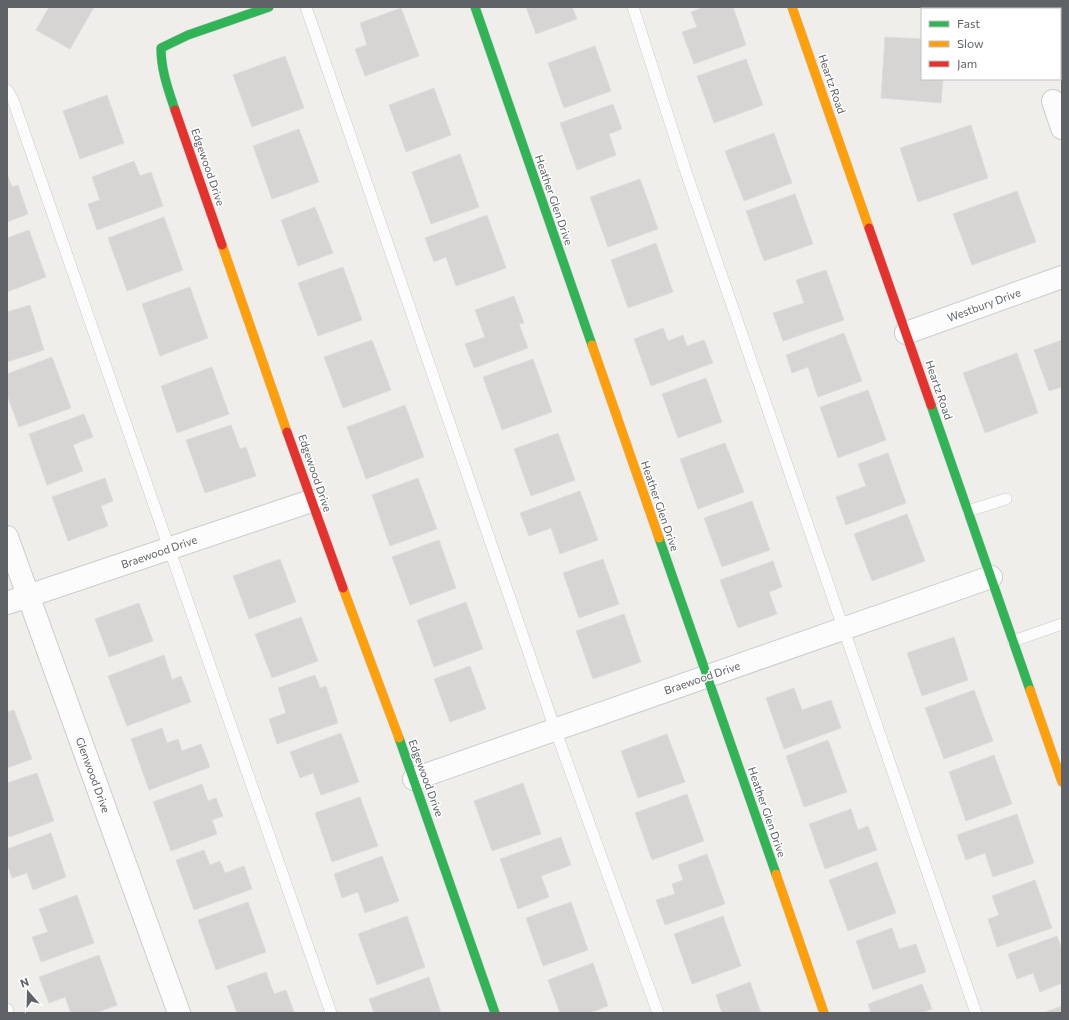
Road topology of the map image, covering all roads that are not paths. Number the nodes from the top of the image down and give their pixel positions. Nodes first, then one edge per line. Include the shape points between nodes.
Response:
1 (269, 7) edge
2 (306, 7) edge
3 (475, 7) edge
4 (633, 7) edge
5 (792, 7) edge
6 (7, 90) edge
7 (1052, 101) dead end
8 (1062, 128) edge
9 (1062, 277) edge
10 (906, 333) junction
11 (1006, 499) dead end
12 (311, 501) junction
13 (968, 511) junction
14 (7, 537) edge
15 (169, 548) junction
16 (991, 577) junction
17 (28, 596) junction
18 (7, 604) edge
19 (1062, 624) edge
20 (843, 629) junction
21 (1013, 641) junction
22 (707, 676) junction
23 (555, 729) junction
24 (414, 779) junction
25 (1062, 782) edge
26 (7, 1009) edge
27 (8, 1013) edge
28 (180, 1013) edge
29 (331, 1013) edge
30 (495, 1013) edge
31 (658, 1013) edge
32 (824, 1013) edge
33 (976, 1013) edge

1 - 12 street, Edgewood Drive via 188,35 161,48 161,61 164,78
2 - 23 lane
3 - 22 street, Heather Glen Drive
4 - 20 lane via 686,172
5 - 10 street, Heartz Road
6 - 15 lane via 13,100
7 - 8 street
9 - 10 street, Westbury Drive
10 - 13 street, Heartz Road
11 - 13 lane
12 - 15 street, Braewood Drive
12 - 24 street, Edgewood Drive
13 - 16 street, Heartz Road
14 - 17 street, Glenwood Drive
15 - 17 street, Braewood Drive
15 - 29 lane
16 - 20 street, Braewood Drive
16 - 21 street, Heartz Road
17 - 18 street, Braewood Drive
17 - 28 street, Glenwood Drive
19 - 21 lane
20 - 22 street, Braewood Drive
20 - 33 lane
21 - 25 street, Heartz Road
22 - 23 street, Braewood Drive
22 - 32 street, Heather Glen Drive
23 - 24 street, Braewood Drive
23 - 31 lane
24 - 30 street, Edgewood Drive
26 - 27 lane

